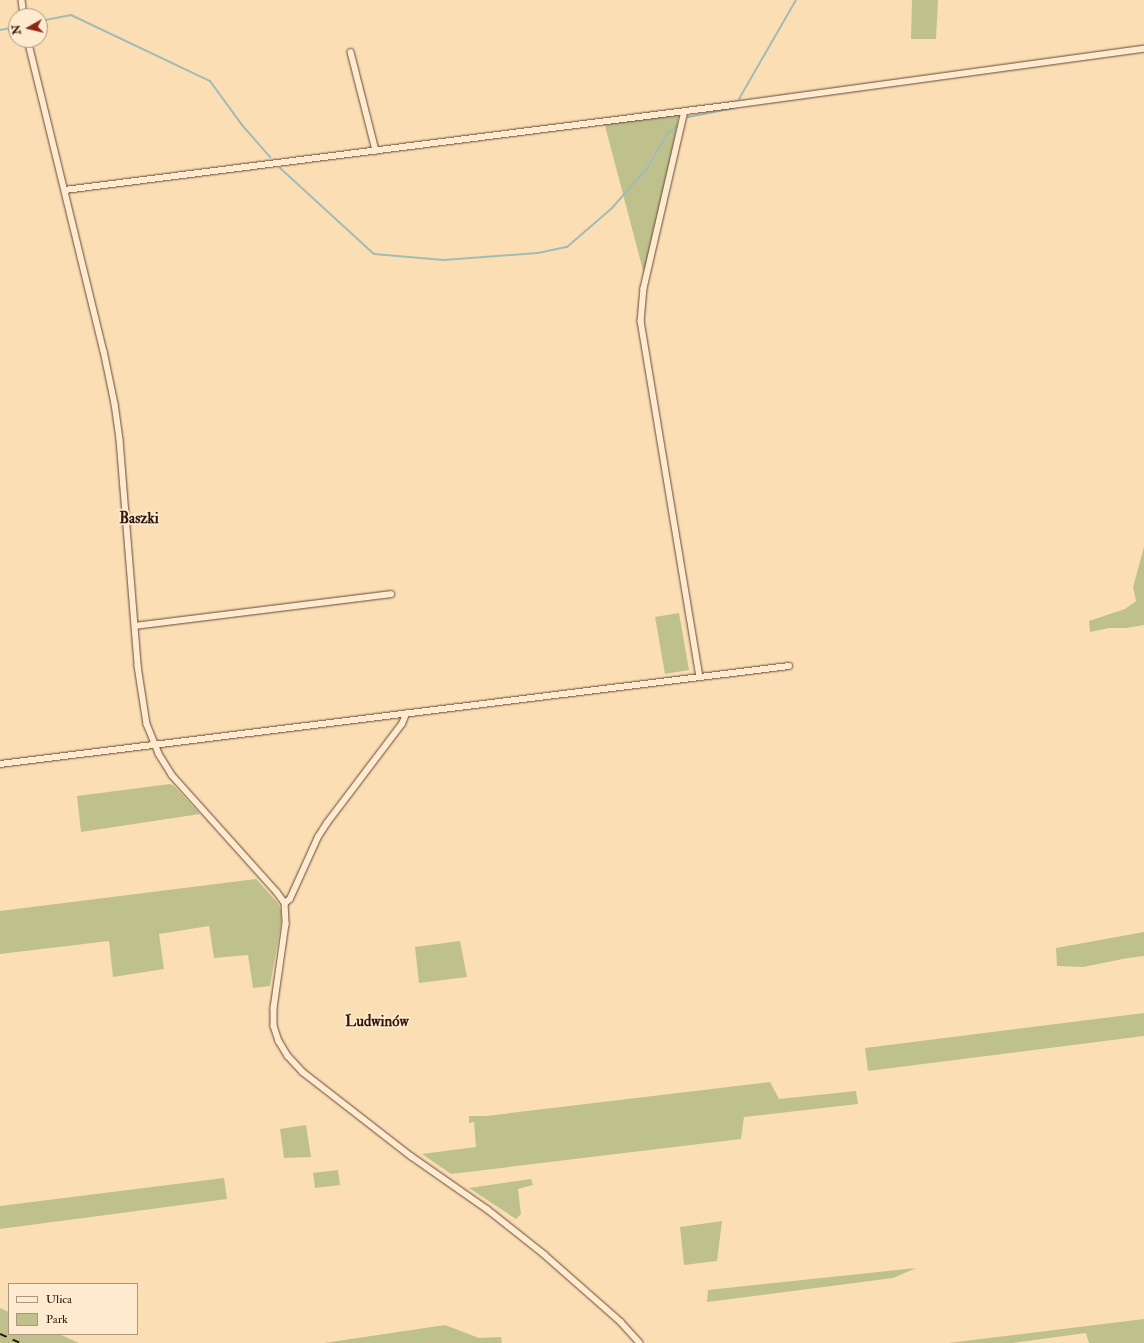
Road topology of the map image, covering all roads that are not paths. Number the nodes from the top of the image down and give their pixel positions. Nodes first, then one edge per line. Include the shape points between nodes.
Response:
1 (30, 48) edge
2 (1144, 49) edge
3 (351, 52) dead end
4 (685, 111) junction
5 (376, 150) junction
6 (65, 190) junction
7 (391, 594) dead end
8 (135, 626) junction
9 (789, 666) dead end
10 (700, 677) junction
11 (406, 714) junction
12 (155, 745) junction
13 (0, 764) edge
14 (285, 904) junction
15 (640, 1343) edge

1 - 6 street
2 - 4 street
3 - 5 street
4 - 5 street
4 - 10 street via 644,288 641,321
5 - 6 street
6 - 8 street via 118,419
7 - 8 street
8 - 12 street via 142,700
9 - 10 street
10 - 11 street
11 - 12 street
11 - 14 street via 402,724 318,837 290,899
12 - 13 street
12 - 14 street via 181,787
14 - 15 street via 286,924 273,1019 276,1034 288,1056 304,1072 411,1156 487,1209 545,1255 624,1324

